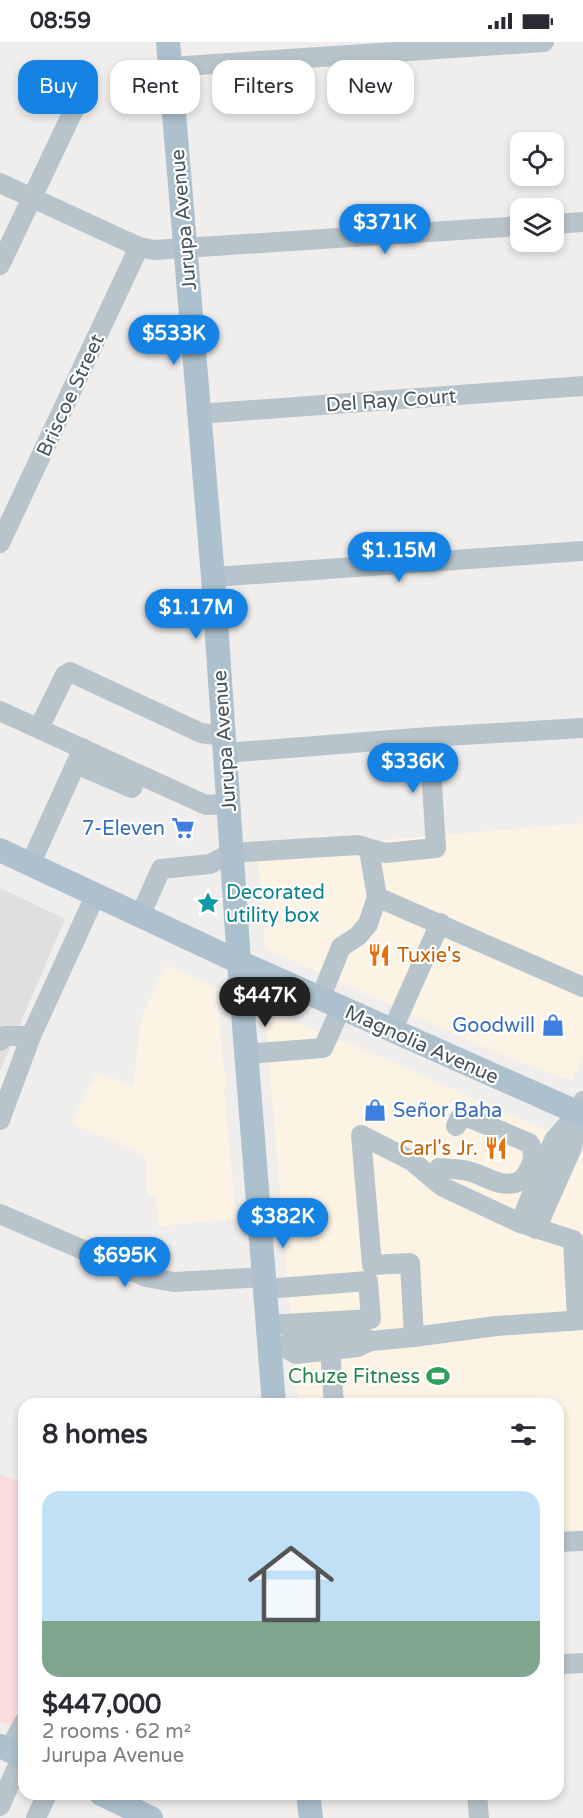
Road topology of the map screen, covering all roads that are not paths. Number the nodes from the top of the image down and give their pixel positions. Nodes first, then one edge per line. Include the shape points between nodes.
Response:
1 (168, 42) edge
2 (544, 42) edge
3 (169, 60) edge
4 (200, 65) edge
5 (72, 114) edge
6 (174, 114) edge
7 (0, 183) edge
8 (31, 198) junction
9 (583, 222) edge
10 (564, 223) edge
11 (510, 227) edge
12 (139, 246) junction
13 (185, 250) junction
14 (0, 265) edge
15 (583, 386) edge
16 (198, 414) junction
17 (0, 543) edge
18 (583, 551) edge
19 (213, 577) junction
20 (0, 711) edge
21 (39, 728) junction
22 (583, 729) edge
23 (429, 737) junction
24 (224, 745) junction
25 (80, 756) junction
26 (228, 804) junction
27 (0, 850) edge
28 (369, 850) junction
29 (231, 853) junction
30 (30, 865) junction
31 (95, 896) junction
32 (377, 897) junction
33 (140, 916) junction
34 (440, 923) junction
35 (238, 963) junction
36 (583, 987) edge
37 (331, 1004) junction
38 (392, 1031) junction
39 (31, 1036) junction
40 (0, 1041) edge
41 (246, 1054) junction
42 (581, 1109) edge
43 (0, 1120) edge
44 (456, 1126) dead end
45 (439, 1168) dead end
46 (0, 1214) edge
47 (528, 1226) junction
48 (265, 1283) junction
49 (580, 1319) edge
50 (414, 1338) junction
51 (274, 1340) junction
52 (371, 1341) junction
53 (330, 1350) junction
54 (274, 1398) edge
55 (334, 1398) edge
56 (583, 1541) edge
57 (564, 1542) edge
58 (14, 1752) edge
59 (44, 1800) edge
60 (114, 1800) edge
61 (309, 1800) edge
62 (478, 1800) edge
63 (0, 1806) edge
64 (36, 1818) edge
65 (151, 1818) edge
66 (311, 1818) edge
67 (479, 1818) edge

1 - 3 main road, Jurupa Avenue
2 - 4 street
5 - 8 street
6 - 13 main road, Jurupa Avenue
7 - 8 street
8 - 12 street
8 - 14 street
9 - 10 street
11 - 13 street
12 - 13 street
12 - 17 street, Briscoe Street
13 - 16 main road, Jurupa Avenue
15 - 16 street, Del Ray Court
16 - 19 main road, Jurupa Avenue
18 - 19 street
19 - 24 main road, Jurupa Avenue
20 - 21 street
21 - 24 street via 70,672
21 - 25 street
22 - 23 street
23 - 24 street
23 - 28 street via 436,848
24 - 26 main road, Jurupa Avenue
25 - 26 street via 138,774 206,806
25 - 30 street
26 - 29 main road, Jurupa Avenue
27 - 30 main road, Magnolia Avenue
28 - 29 street via 358,845
28 - 32 street
29 - 33 street via 210,864 160,869
29 - 35 main road, Jurupa Avenue
30 - 31 main road, Magnolia Avenue
31 - 33 main road, Magnolia Avenue
31 - 39 street
32 - 34 street
32 - 37 street via 368,924 341,947
33 - 35 main road, Magnolia Avenue
34 - 36 street
34 - 38 street
35 - 37 main road, Magnolia Avenue
35 - 41 main road, Jurupa Avenue
37 - 38 main road, Magnolia Avenue
37 - 41 street via 323,1048
38 - 42 main road, Magnolia Avenue
39 - 40 street via 5,1036
39 - 43 street
41 - 48 main road, Jurupa Avenue
42 - 47 street via 554,1140
44 - 45 street via 459,1119 470,1118 529,1143 534,1150 532,1160 522,1180 508,1185 470,1172
46 - 48 street via 146,1277 174,1282
47 - 49 street via 573,1240
47 - 50 street via 443,1187 412,1161 361,1136 372,1265 410,1263
48 - 51 main road, Jurupa Avenue
48 - 51 street via 368,1281 371,1318
49 - 50 street
50 - 52 street
51 - 52 street via 358,1334
51 - 53 street via 296,1354
51 - 54 main road, Jurupa Avenue
52 - 53 street via 358,1347
53 - 55 street
56 - 57 street
58 - 63 street
59 - 64 street
60 - 65 main road
61 - 66 main road
62 - 67 street

